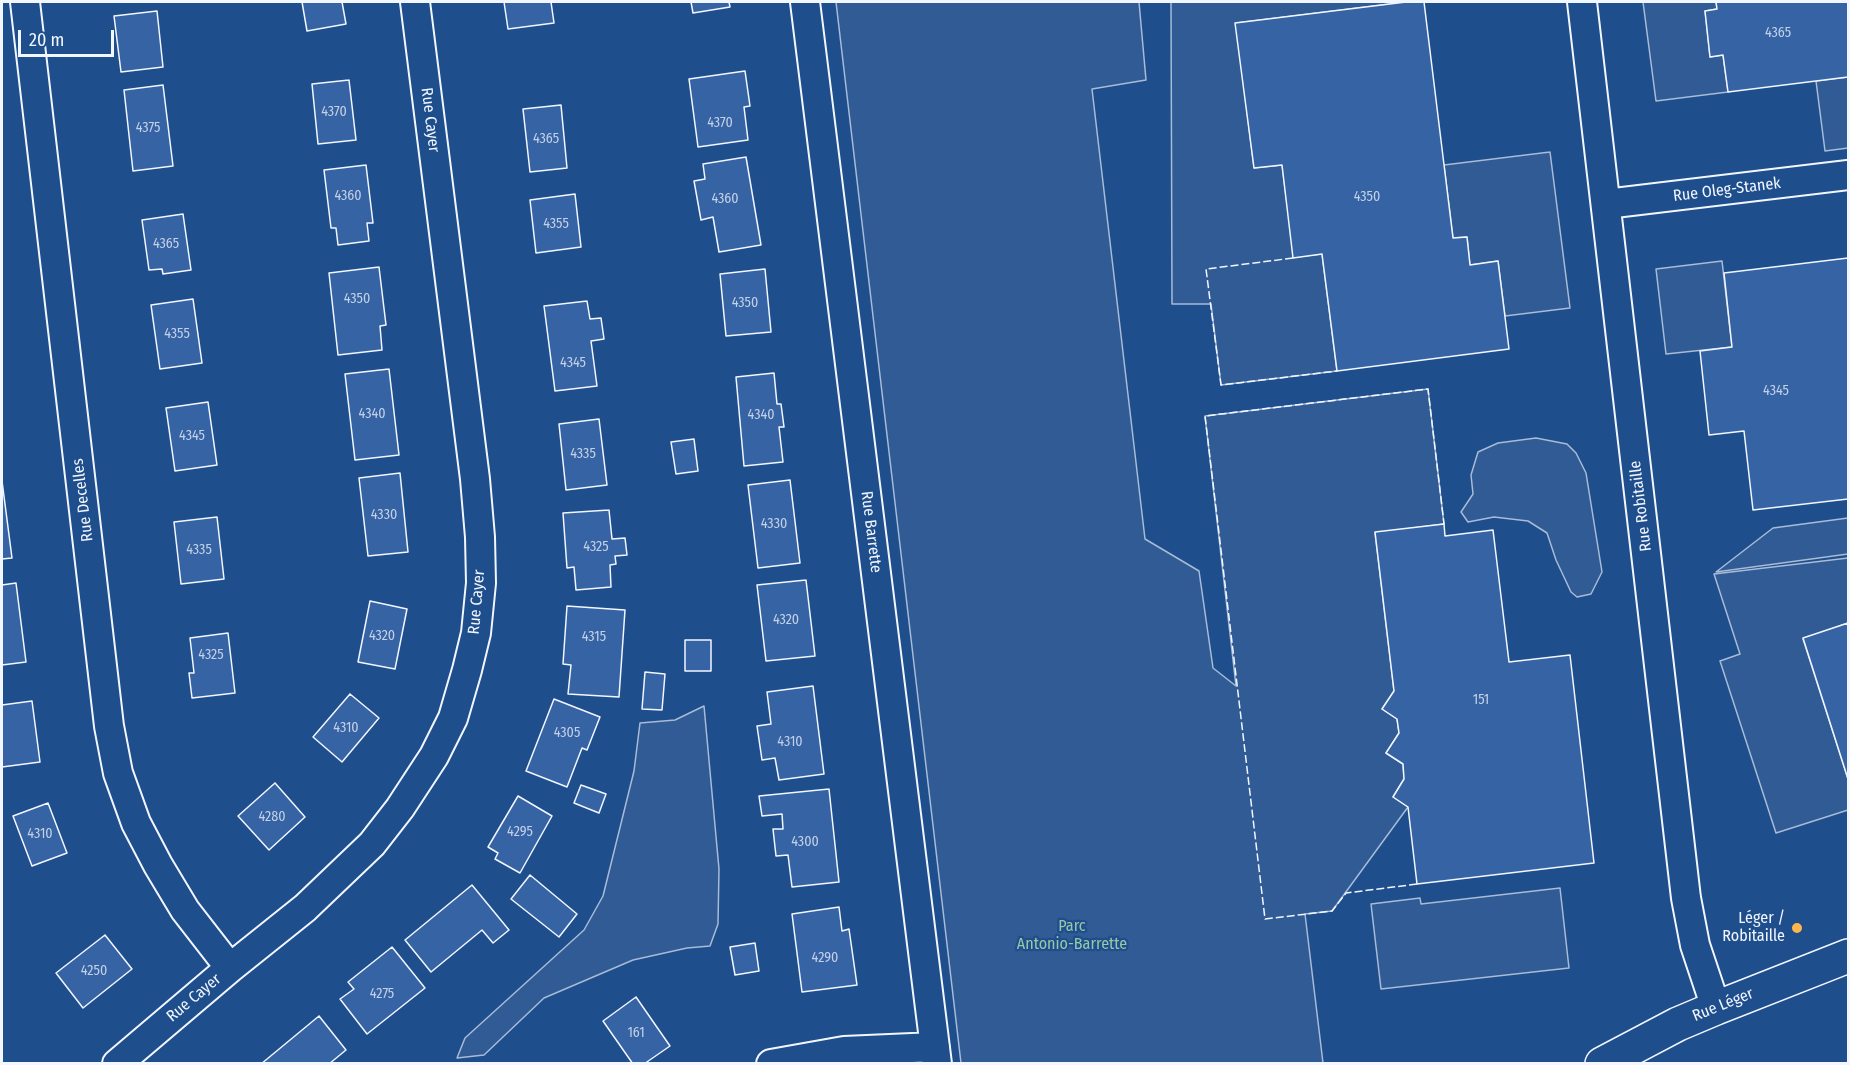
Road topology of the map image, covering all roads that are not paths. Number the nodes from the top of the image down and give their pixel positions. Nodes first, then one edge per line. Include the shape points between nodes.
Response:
1 (25, 2) edge
2 (416, 2) edge
3 (805, 2) edge
4 (1582, 2) edge
5 (1848, 175) edge
6 (1606, 204) junction
7 (1848, 956) edge
8 (230, 968) junction
9 (1716, 1008) junction
10 (936, 1055) edge
11 (117, 1064) edge
12 (771, 1064) edge
13 (1602, 1064) edge

1 - 8 street, Rue Decelles via 107,714 118,773 136,823 158,865 185,910
2 - 8 street, Rue Cayer via 476,478 481,572 476,633 453,718 400,808 343,873
3 - 10 street, Rue Barrette
4 - 6 street, Rue Robitaille
5 - 6 street, Rue Oleg-Stanek
6 - 9 street, Rue Robitaille via 1686,898 1695,945
7 - 9 street, Rue Léger
8 - 11 street, Rue Cayer
9 - 13 street, Rue Léger
10 - 12 street via 844,1051

